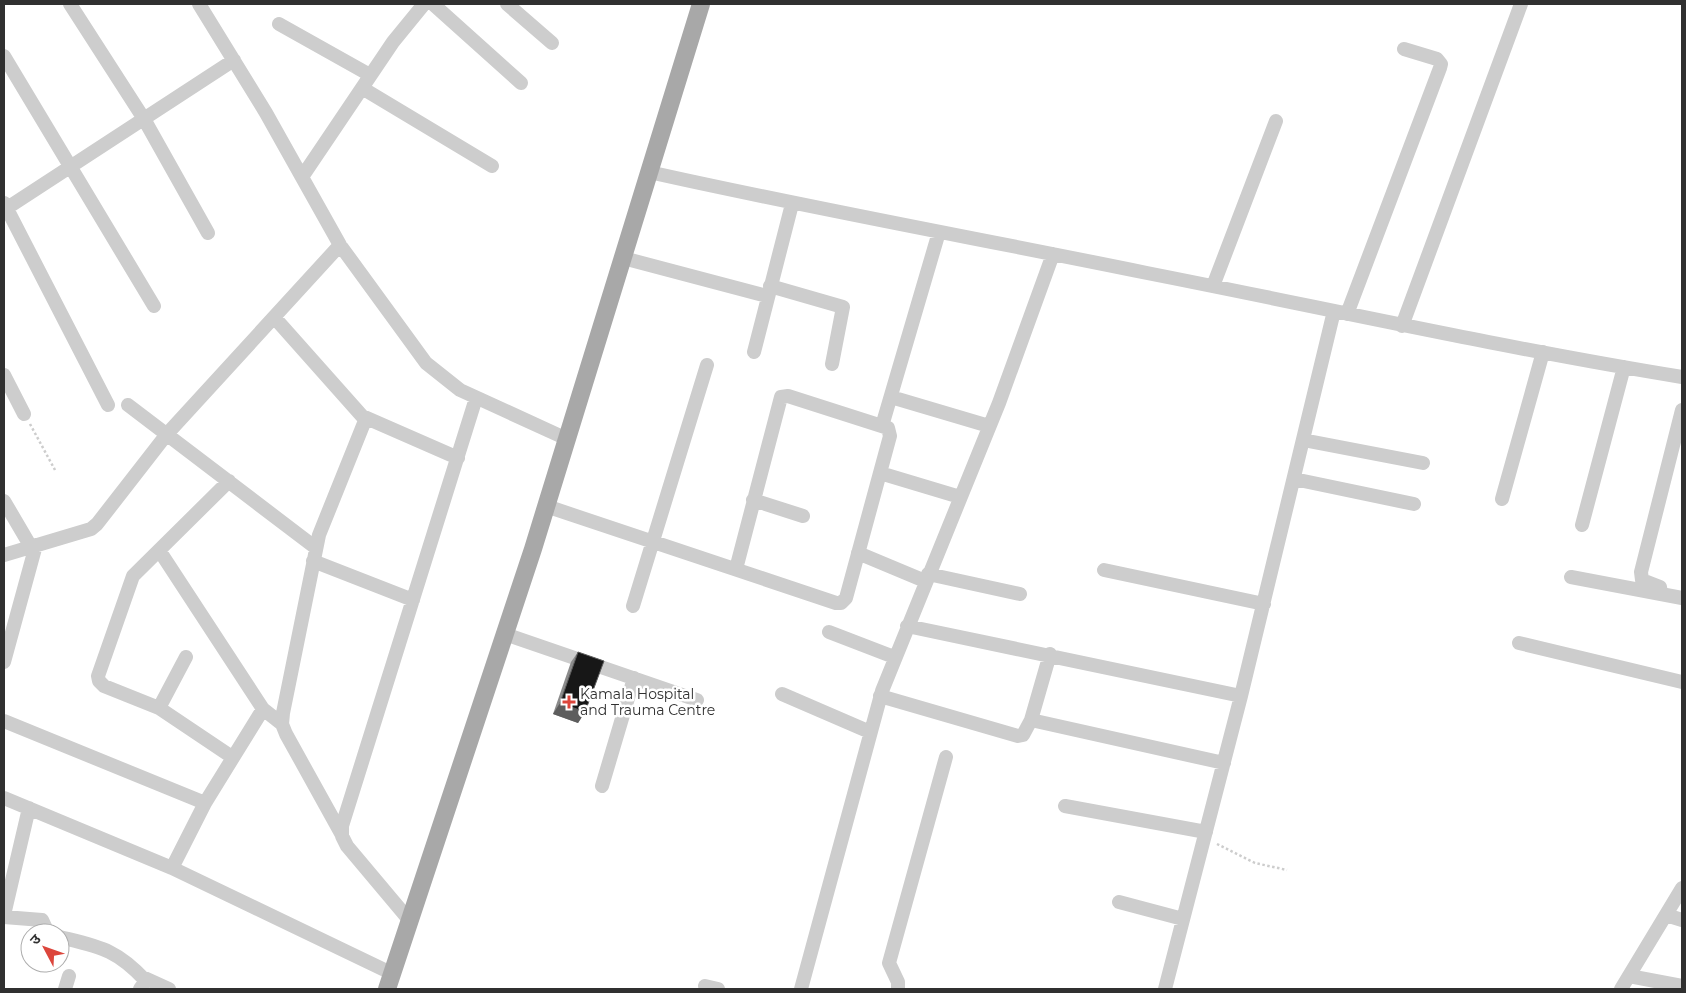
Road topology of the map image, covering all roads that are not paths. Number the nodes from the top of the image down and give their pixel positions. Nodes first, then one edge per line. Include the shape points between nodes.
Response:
1 (70, 4) edge
2 (199, 4) edge
3 (424, 4) edge
4 (433, 4) edge
5 (507, 4) edge
6 (701, 4) edge
7 (1521, 4) edge
8 (279, 24) dead end
9 (552, 43) dead end
10 (1404, 48) dead end
11 (4, 56) edge
12 (234, 60) junction
13 (370, 75) junction
14 (522, 83) dead end
15 (362, 88) junction
16 (144, 119) junction
17 (1276, 121) dead end
18 (72, 166) junction
19 (492, 166) dead end
20 (648, 172) junction
21 (302, 177) junction
22 (792, 204) junction
23 (5, 207) edge
24 (939, 232) junction
25 (208, 233) dead end
26 (340, 245) junction
27 (1053, 254) junction
28 (623, 258) junction
29 (1212, 286) junction
30 (768, 291) junction
31 (154, 306) dead end
32 (1341, 313) junction
33 (274, 317) junction
34 (1402, 326) junction
35 (754, 352) dead end
36 (1543, 352) junction
37 (832, 364) dead end
38 (707, 365) dead end
39 (1624, 367) junction
40 (4, 374) edge
41 (1682, 377) edge
42 (891, 397) junction
43 (476, 398) junction
44 (108, 405) dead end
45 (128, 405) dead end
46 (1682, 410) edge
47 (24, 414) road end
48 (366, 418) junction
49 (882, 426) junction
50 (989, 426) junction
51 (167, 434) junction
52 (567, 439) junction
53 (1303, 440) junction
54 (458, 458) junction
55 (1423, 463) dead end
56 (880, 473) junction
57 (1294, 479) junction
58 (229, 481) junction
59 (960, 497) junction
60 (1502, 499) dead end
61 (754, 500) junction
62 (4, 501) edge
63 (1414, 504) dead end
64 (546, 506) junction
65 (803, 516) dead end
66 (1582, 525) dead end
67 (653, 541) junction
68 (33, 546) junction
69 (159, 550) junction
70 (858, 553) junction
71 (4, 554) edge
72 (315, 554) junction
73 (736, 570) junction
74 (1104, 570) dead end
75 (926, 578) junction
76 (1571, 578) dead end
77 (1020, 594) dead end
78 (1661, 594) junction
79 (1682, 598) edge
80 (413, 600) junction
81 (1264, 604) junction
82 (633, 606) dead end
83 (907, 626) junction
84 (829, 632) dead end
85 (505, 634) junction
86 (1519, 643) dead end
87 (1050, 654) junction
88 (186, 657) dead end
89 (894, 657) junction
90 (4, 662) edge
91 (634, 678) junction
92 (1682, 682) edge
93 (782, 694) dead end
94 (880, 696) junction
95 (1241, 696) junction
96 (698, 700) dead end
97 (160, 708) junction
98 (263, 708) junction
99 (1031, 720) junction
100 (4, 721) edge
101 (282, 724) junction
102 (870, 732) junction
103 (232, 757) junction
104 (946, 757) dead end
105 (1224, 763) junction
106 (602, 786) dead end
107 (4, 798) edge
108 (205, 803) junction
109 (1065, 806) dead end
110 (29, 808) junction
111 (1205, 835) junction
112 (342, 836) junction
113 (172, 868) junction
114 (1682, 888) edge
115 (1119, 902) dead end
116 (1666, 915) junction
117 (4, 916) edge
118 (1183, 919) junction
119 (1682, 920) edge
120 (410, 921) junction
121 (43, 923) edge
122 (70, 940) edge
123 (69, 976) dead end
124 (1629, 976) junction
125 (390, 982) edge
126 (143, 985) edge
127 (1682, 986) edge
128 (65, 989) edge
129 (169, 989) edge
130 (802, 989) edge
131 (898, 989) edge
132 (1165, 989) edge
133 (1621, 989) edge

1 - 16 street
2 - 12 street
3 - 13 street
4 - 14 street
5 - 9 street
6 - 20 main road
7 - 34 street
8 - 13 street
10 - 32 street via 1437,59 1441,64
11 - 18 street
12 - 16 street
12 - 21 street
13 - 15 street
15 - 19 street
15 - 21 street
16 - 18 street
16 - 25 street
17 - 29 street
18 - 23 street
18 - 31 street
20 - 22 street
20 - 28 main road
21 - 26 street
22 - 24 street
22 - 30 street
23 - 44 street
24 - 27 street
24 - 42 street
26 - 33 street
26 - 43 street via 426,363
27 - 29 street
27 - 50 street
28 - 30 street
28 - 52 main road
29 - 32 street
30 - 35 street
30 - 37 street via 843,307
32 - 34 street
32 - 53 street
33 - 48 street via 353,408
33 - 51 street
34 - 36 street
36 - 39 street
36 - 60 street
38 - 67 street
39 - 41 street
39 - 66 street
40 - 47 street
42 - 49 street
42 - 50 street
43 - 52 street
43 - 54 street
45 - 51 street
46 - 78 street via 1641,572 1642,580 1660,587
48 - 54 street
48 - 72 street
49 - 56 street via 890,431
49 - 61 street via 788,396 781,398
50 - 59 street
51 - 58 street
51 - 68 street via 97,524 91,529
52 - 64 main road
53 - 55 street
53 - 57 street
54 - 80 street
56 - 59 street
56 - 70 street
57 - 63 street
57 - 81 street
58 - 69 street
58 - 72 street
59 - 75 street
61 - 65 street
61 - 73 street
62 - 68 street
64 - 67 street
64 - 85 main road
67 - 73 street
67 - 82 street
68 - 71 street
68 - 90 street
69 - 97 street via 133,576 98,676 104,686
69 - 98 street
70 - 73 street via 846,598 841,603
70 - 75 street
72 - 80 street
72 - 101 street
74 - 81 street
75 - 77 street
75 - 83 street
76 - 78 street
78 - 79 street
80 - 112 street via 342,826
81 - 95 street
83 - 87 street
83 - 89 street
84 - 89 street
85 - 91 street
85 - 120 main road
86 - 92 street
87 - 95 street
87 - 99 street
88 - 97 street
89 - 94 street
91 - 96 street
91 - 106 street
93 - 102 street
94 - 99 street via 1018,736 1026,733
94 - 102 street
95 - 105 street
97 - 103 street
98 - 101 street
98 - 103 street
99 - 105 street
100 - 108 street
101 - 112 street
102 - 130 street
103 - 108 street
104 - 131 street via 889,963
105 - 111 street
107 - 110 street
108 - 113 street
109 - 111 street
110 - 113 street
110 - 117 street
111 - 118 street
112 - 120 street
113 - 125 street
114 - 116 street
115 - 118 street
116 - 119 street
116 - 124 street
117 - 121 street via 42,920
118 - 132 street
120 - 125 main road
122 - 126 street via 114,953 131,965
123 - 128 street
124 - 127 street
124 - 133 street
126 - 129 street via 151,979

